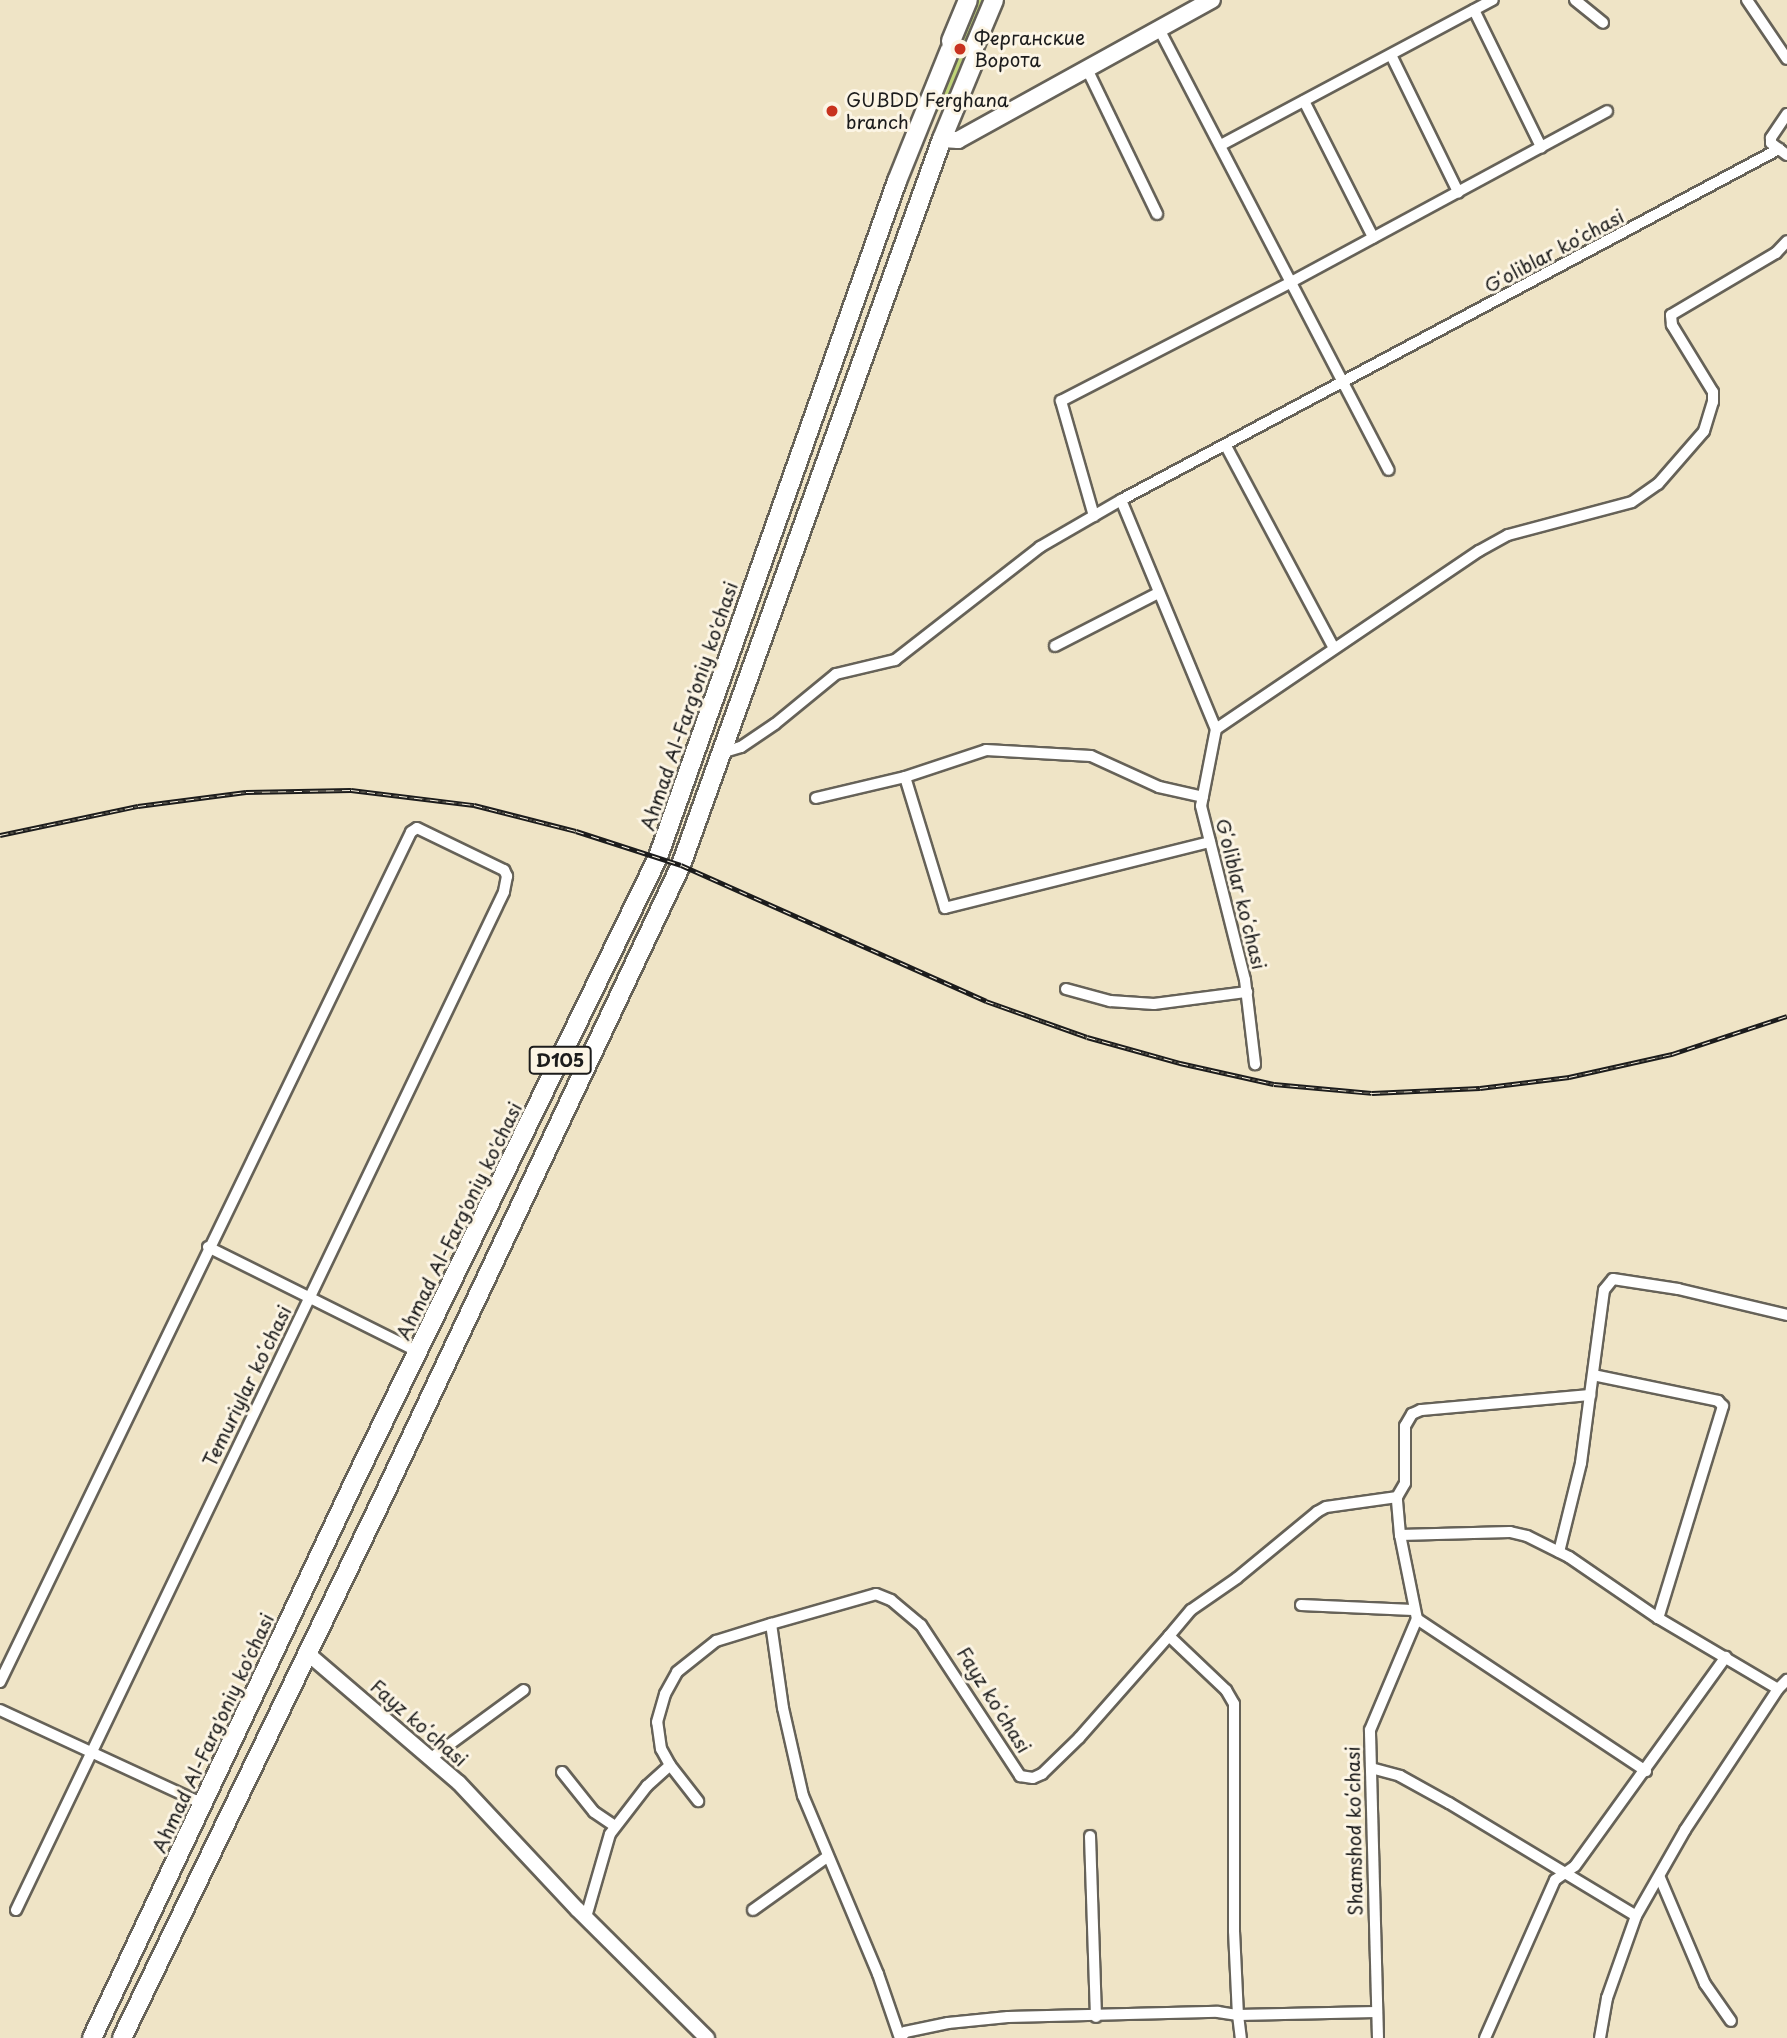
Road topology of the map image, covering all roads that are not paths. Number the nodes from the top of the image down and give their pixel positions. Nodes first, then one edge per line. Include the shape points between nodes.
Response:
1 (968, 0) edge
2 (994, 0) edge
3 (1212, 0) edge
4 (1493, 0) edge
5 (1575, 0) edge
6 (1747, 0) edge
7 (1474, 10) junction
8 (1603, 23) dead end
9 (1159, 29) junction
10 (1391, 55) junction
11 (1787, 59) edge
12 (1087, 69) junction
13 (1304, 101) junction
14 (1607, 111) dead end
15 (1787, 114) edge
16 (942, 139) junction
17 (1221, 145) junction
18 (1541, 147) junction
19 (1783, 152) edge
20 (1458, 192) junction
21 (1157, 214) dead end
22 (1373, 237) junction
23 (1787, 241) edge
24 (1293, 281) junction
25 (1345, 382) junction
26 (811, 421) junction
27 (838, 429) junction
28 (1226, 446) junction
29 (1389, 470) dead end
30 (1121, 500) junction
31 (1094, 516) junction
32 (1158, 593) junction
33 (1055, 646) dead end
34 (1334, 648) junction
35 (1216, 729) junction
36 (721, 752) junction
37 (905, 777) junction
38 (1203, 797) junction
39 (817, 798) dead end
40 (1210, 842) junction
41 (1066, 989) dead end
42 (1247, 992) junction
43 (1255, 1064) dead end
44 (208, 1247) junction
45 (310, 1296) junction
46 (1787, 1315) edge
47 (419, 1352) junction
48 (1593, 1376) junction
49 (1590, 1395) junction
50 (355, 1480) junction
51 (384, 1495) junction
52 (1397, 1497) junction
53 (1400, 1535) junction
54 (1559, 1552) junction
55 (1301, 1605) dead end
56 (1415, 1615) junction
57 (1658, 1618) junction
58 (771, 1623) junction
59 (1169, 1636) junction
60 (306, 1652) junction
61 (1726, 1657) junction
62 (1787, 1680) edge
63 (0, 1682) edge
64 (1778, 1689) junction
65 (524, 1690) dead end
66 (0, 1710) edge
67 (91, 1752) junction
68 (431, 1758) junction
69 (670, 1765) junction
70 (1371, 1768) junction
71 (1646, 1771) junction
72 (562, 1772) dead end
73 (698, 1801) dead end
74 (203, 1804) junction
75 (615, 1826) junction
76 (1090, 1836) dead end
77 (827, 1857) junction
78 (1566, 1872) junction
79 (1660, 1878) junction
80 (16, 1910) dead end
81 (753, 1910) dead end
82 (1636, 1916) junction
83 (586, 1917) junction
84 (1376, 2012) junction
85 (1238, 2015) junction
86 (1096, 2017) junction
87 (1731, 2021) dead end
88 (92, 2038) edge
89 (122, 2038) edge
90 (707, 2038) edge
91 (900, 2038) edge
92 (1241, 2038) edge
93 (1378, 2038) edge
94 (1485, 2038) edge
95 (1600, 2038) edge

1 - 26 highway, Ahmad Al-Farg'oniy ko'chasi / D105 via 897,180
2 - 16 highway, D105
3 - 9 main road
4 - 7 street
5 - 8 street
6 - 11 street
7 - 10 street
7 - 18 street
9 - 12 main road
9 - 17 street
10 - 13 street
10 - 20 street
12 - 16 main road via 958,140
12 - 21 street
13 - 17 street
13 - 22 street
14 - 18 street
15 - 19 street via 1771,138
16 - 27 highway, D105
17 - 24 street
18 - 20 street
19 - 25 street, Gʻoliblar koʻchasi
20 - 22 street
22 - 24 street
23 - 34 street via 1776,253 1671,315 1672,325 1713,392 1713,402 1704,431 1658,484 1632,502 1508,535 1460,561
24 - 25 street
24 - 31 street via 1061,401
25 - 28 street, Gʻoliblar koʻchasi
25 - 29 street
26 - 27 highway
26 - 47 highway, Ahmad Al-Farg'oniy ko'chasi / D105 via 658,858
27 - 36 highway, D105
28 - 30 street, Gʻoliblar koʻchasi
28 - 34 street
30 - 31 street, Gʻoliblar koʻchasi
30 - 32 street
31 - 36 street, Gʻoliblar koʻchasi via 1040,547 895,660 836,674 775,724 741,747
32 - 33 street
32 - 35 street
34 - 35 street
35 - 38 street, Gʻoliblar koʻchasi
36 - 51 highway, D105 via 681,865
37 - 38 street via 986,750 1020,750 1091,757 1159,787
37 - 39 street
37 - 40 street via 945,908
38 - 40 street, Gʻoliblar koʻchasi
40 - 42 street, Gʻoliblar koʻchasi
41 - 42 street via 1110,1001 1154,1004
42 - 43 street, Gʻoliblar koʻchasi
44 - 45 street
44 - 45 street, Temuriylar koʻchasi via 417,828 508,876
44 - 63 street
45 - 47 street
45 - 67 street, Temuriylar koʻchasi
46 - 48 street via 1613,1279 1604,1290
47 - 50 highway, Ahmad Al-Farg'oniy ko'chasi / D105
48 - 49 street
48 - 57 street via 1718,1401 1723,1406
49 - 52 street via 1412,1414 1405,1426 1405,1483
49 - 54 street via 1581,1463
50 - 51 highway
50 - 74 highway, Ahmad Al-Farg'oniy ko'chasi / D105
51 - 60 highway, D105
52 - 53 street
52 - 59 street, Fayz koʻchasi via 1317,1512 1191,1610
53 - 54 street via 1510,1532
53 - 56 street
54 - 57 street
55 - 56 street
56 - 70 street, Shamshod koʻchasi via 1370,1730
56 - 71 street
57 - 61 street
58 - 59 street, Fayz koʻchasi via 876,1594 891,1600 934,1641 1020,1776 1032,1778 1079,1738
58 - 69 street, Fayz koʻchasi via 716,1641 677,1672 657,1722 661,1749
58 - 77 street via 792,1754
59 - 85 street via 1226,1690 1234,1704
60 - 68 street, Fayz koʻchasi
60 - 89 highway, D105
61 - 64 street
61 - 71 street
62 - 64 street
64 - 79 street via 1685,1830
65 - 68 street
66 - 67 street
67 - 74 street
67 - 80 street, Temuriylar koʻchasi
68 - 83 street, Fayz koʻchasi
69 - 73 street, Fayz koʻchasi
69 - 75 street
70 - 78 street via 1400,1776
70 - 84 street, Shamshod koʻchasi
71 - 78 street
72 - 75 street via 594,1812
74 - 88 highway, Ahmad Al-Farg'oniy ko'chasi / D105
75 - 83 street
76 - 86 street
77 - 81 street
77 - 91 street
78 - 82 street
78 - 94 street via 1555,1880
79 - 82 street
79 - 87 street via 1705,1984
82 - 95 street via 1607,1998
83 - 90 street, Fayz koʻchasi
84 - 85 street
84 - 93 street, Shamshod koʻchasi
85 - 86 street
85 - 92 street
86 - 91 street via 1008,2017 948,2023 905,2032

